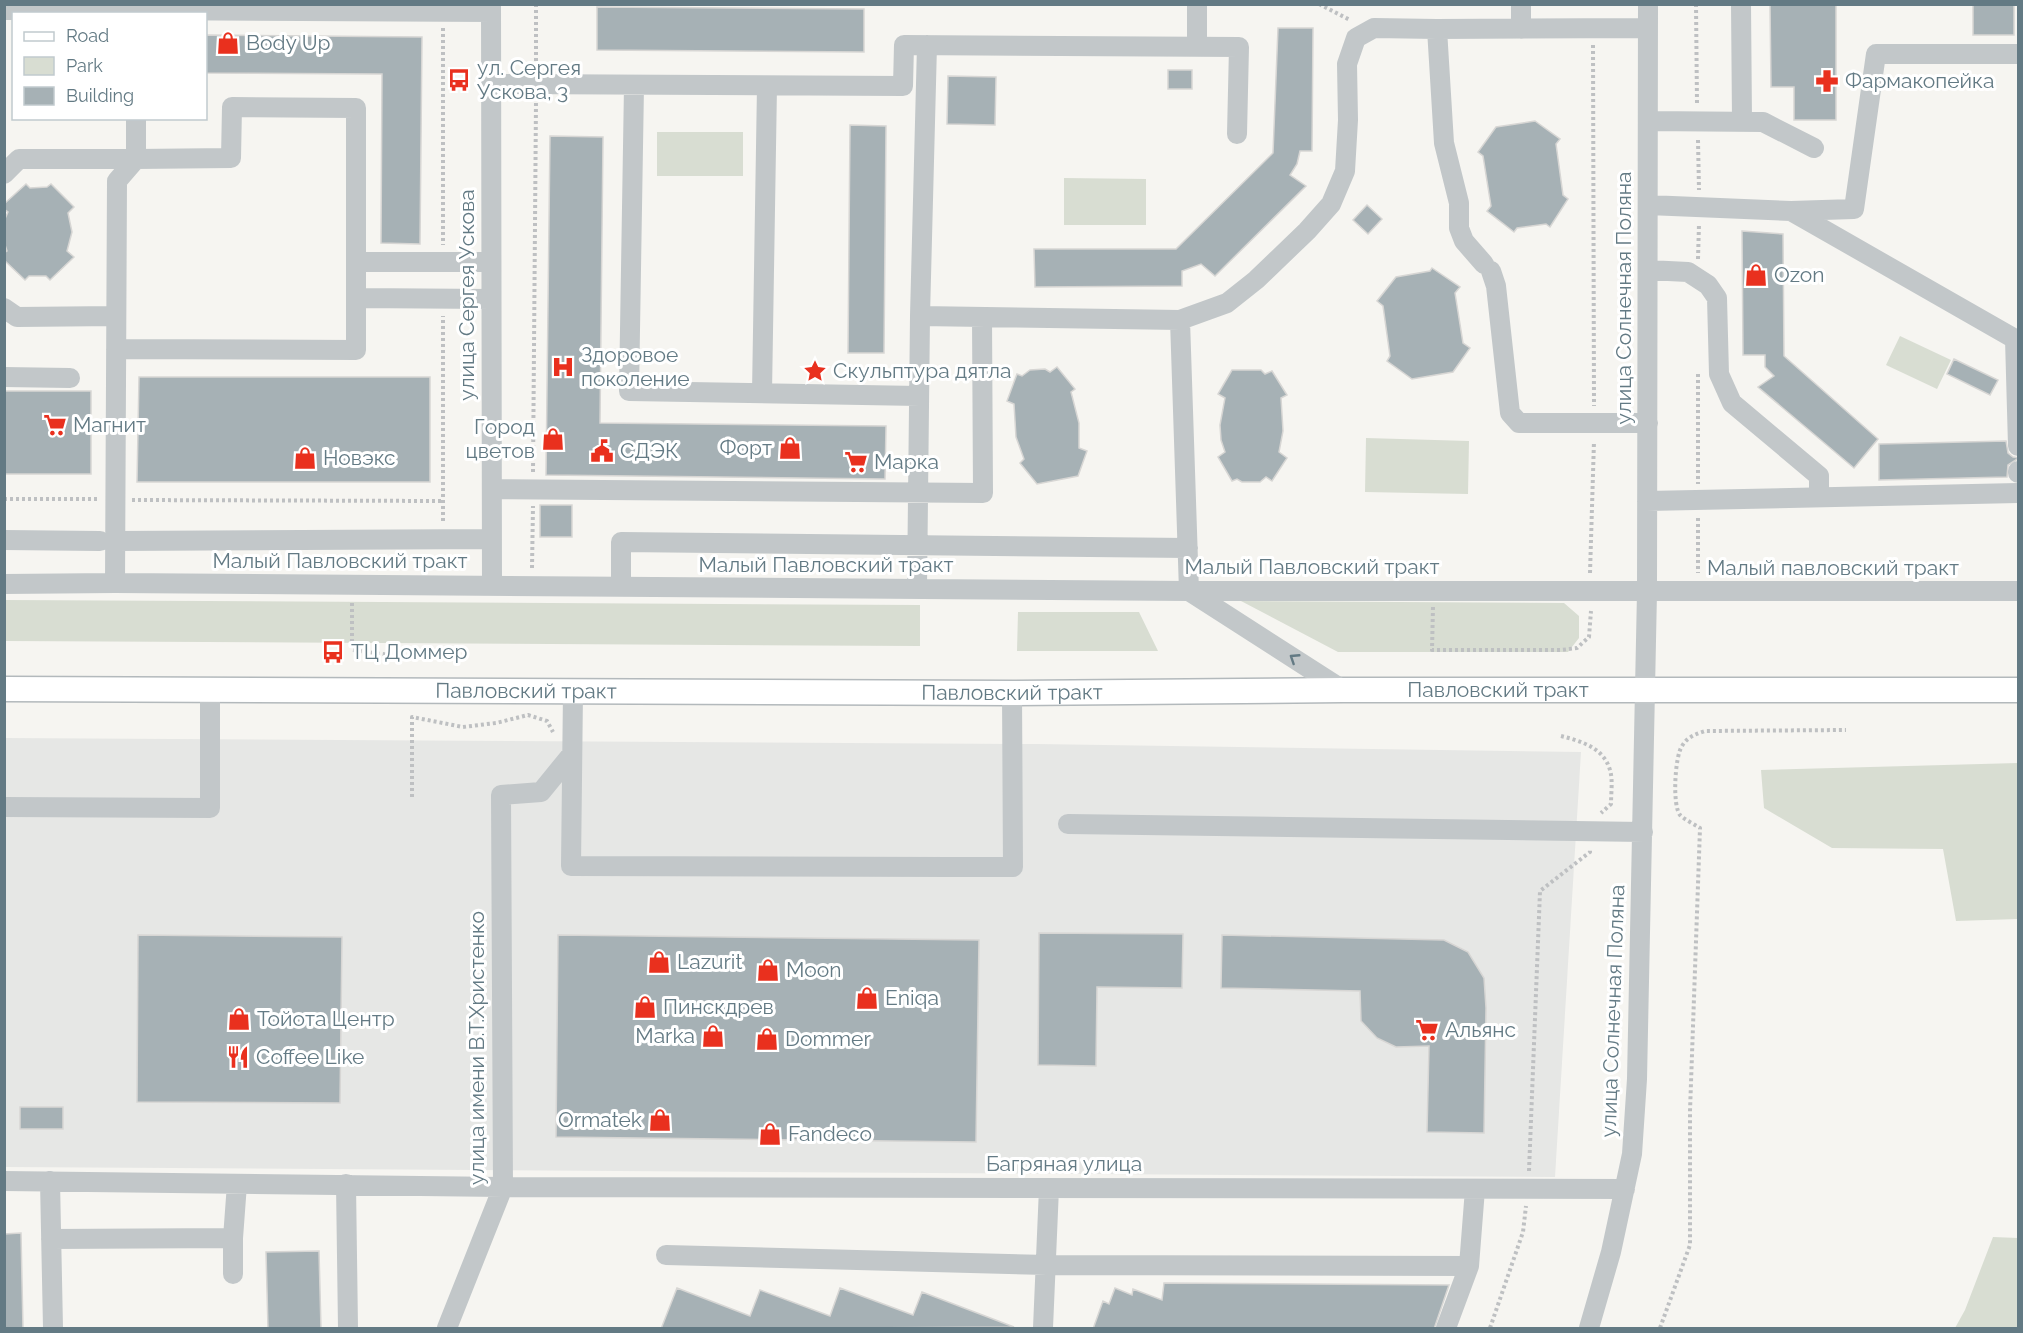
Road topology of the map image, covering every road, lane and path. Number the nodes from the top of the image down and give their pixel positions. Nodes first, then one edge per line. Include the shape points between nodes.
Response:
1 (536, 4) edge
2 (1197, 4) edge
3 (1318, 4) edge
4 (1521, 4) edge
5 (1648, 4) edge
6 (1741, 4) edge
7 (491, 8) edge
8 (4, 10) edge
9 (134, 12) edge
10 (1437, 28) junction
11 (1648, 28) junction
12 (1521, 29) junction
13 (1593, 29) junction
14 (1370, 30) junction
15 (927, 45) junction
16 (1197, 47) junction
17 (2019, 54) edge
18 (491, 84) junction
19 (536, 84) junction
20 (634, 86) junction
21 (766, 86) junction
22 (903, 86) junction
23 (925, 86) junction
24 (136, 120) edge
25 (1648, 121) junction
26 (1742, 121) junction
27 (1238, 134) dead end
28 (1814, 148) dead end
29 (136, 159) junction
30 (4, 174) edge
31 (1648, 205) junction
32 (1791, 211) junction
33 (356, 262) junction
34 (491, 262) junction
35 (1648, 270) junction
36 (356, 298) junction
37 (491, 299) junction
38 (4, 308) edge
39 (116, 316) junction
40 (920, 316) junction
41 (982, 318) junction
42 (1180, 320) junction
43 (116, 349) junction
44 (4, 377) edge
45 (70, 378) dead end
46 (762, 393) junction
47 (919, 396) junction
48 (1594, 423) junction
49 (1647, 423) junction
50 (2018, 446) edge
51 (492, 489) junction
52 (533, 489) junction
53 (918, 493) junction
54 (2019, 494) edge
55 (1819, 497) junction
56 (4, 499) edge
57 (116, 499) junction
58 (443, 501) dead end
59 (1647, 501) junction
60 (492, 539) junction
61 (4, 540) edge
62 (108, 541) junction
63 (918, 545) junction
64 (1188, 548) junction
65 (532, 570) dead end
66 (1591, 573) dead end
67 (115, 583) junction
68 (4, 584) edge
69 (352, 586) junction
70 (492, 586) junction
71 (621, 587) junction
72 (917, 589) junction
73 (1189, 591) junction
74 (2019, 591) edge
75 (1647, 592) junction
76 (1433, 606) dead end
77 (1591, 611) dead end
78 (413, 658) dead end
79 (4, 689) edge
80 (210, 690) junction
81 (1343, 690) junction
82 (1645, 690) junction
83 (2019, 690) edge
84 (573, 692) junction
85 (1012, 693) junction
86 (1846, 730) dead end
87 (555, 736) dead end
88 (1561, 736) dead end
89 (572, 754) junction
90 (412, 797) dead end
91 (4, 807) edge
92 (1068, 824) dead end
93 (1591, 831) junction
94 (1643, 832) junction
95 (4, 1181) edge
96 (50, 1181) junction
97 (237, 1184) junction
98 (346, 1184) junction
99 (503, 1186) junction
100 (1049, 1188) junction
101 (1528, 1188) junction
102 (1475, 1189) junction
103 (1625, 1189) junction
104 (233, 1238) junction
105 (51, 1239) junction
106 (666, 1255) dead end
107 (1047, 1265) junction
108 (1469, 1266) junction
109 (233, 1274) dead end
110 (53, 1329) edge
111 (348, 1329) edge
112 (447, 1329) edge
113 (1043, 1329) edge
114 (1446, 1329) edge
115 (1490, 1329) edge
116 (1589, 1329) edge
117 (1660, 1329) edge

1 - 19 path
2 - 16 street
3 - 14 path
4 - 12 street
5 - 11 street, улица Солнечная Поляна
6 - 26 street
7 - 9 street
7 - 18 street, улица Сергея Ускова
8 - 9 street
10 - 12 street
10 - 14 street
10 - 48 street via 1444,142 1459,202 1459,228 1496,286 1510,413 1519,423
11 - 13 street
11 - 25 street, улица Солнечная Поляна
12 - 13 street
13 - 48 path
14 - 42 street via 1356,38 1347,64 1345,171 1331,204 1256,280 1227,303
15 - 16 street
15 - 22 street via 904,45
15 - 23 street
16 - 27 street via 1239,47
17 - 32 street via 1876,54 1854,209
18 - 19 street
18 - 34 street, улица Сергея Ускова
19 - 20 street
19 - 52 path
20 - 21 street
20 - 46 street via 629,390
21 - 22 street
21 - 46 street
22 - 23 street
23 - 40 street
24 - 29 street
25 - 26 street
25 - 31 street, улица Солнечная Поляна
26 - 28 street via 1763,122
29 - 30 street via 19,159
29 - 33 street via 231,159 232,107 356,108
29 - 39 street via 117,181
31 - 32 street
31 - 35 street, улица Солнечная Поляна
32 - 50 street via 2015,339
33 - 34 street
33 - 36 street
34 - 37 street, улица Сергея Ускова
35 - 49 street, улица Солнечная Поляна
35 - 55 street via 1688,272 1708,285 1717,298 1719,374 1724,390 1732,403 1819,476
36 - 37 street
36 - 43 street via 356,350
37 - 51 street, улица Сергея Ускова
38 - 39 street via 17,317
39 - 43 street
40 - 41 street
40 - 47 street
41 - 42 street
41 - 53 street via 983,494
42 - 64 street
43 - 57 street
44 - 45 street
46 - 47 street
47 - 53 street
48 - 49 street
48 - 66 path
49 - 59 street, улица Солнечная Поляна
51 - 52 street
51 - 60 street, улица Сергея Ускова
52 - 53 street
52 - 65 path
53 - 63 street
54 - 55 street
55 - 59 street
56 - 57 path
57 - 58 path
57 - 62 street
59 - 75 street, улица Солнечная Поляна
60 - 62 street
60 - 70 street, улица Сергея Ускова
61 - 62 street
62 - 67 street
63 - 64 street
63 - 71 street via 621,542
63 - 72 street
64 - 73 street
67 - 68 street, Малый Павловский тракт
67 - 69 street, Малый Павловский тракт
69 - 70 street, Малый Павловский тракт
69 - 78 path via 352,650
70 - 71 street, Малый Павловский тракт
71 - 72 street, Малый Павловский тракт
72 - 73 street, Малый Павловский тракт
73 - 75 street, Малый Павловский тракт
81 -> 73 street
74 - 75 street, Малый павловский тракт
75 - 82 street, улица Солнечная Поляна
76 - 77 path via 1432,650 1577,648 1589,637
79 - 80 main road, Павловский тракт
80 - 84 main road, Павловский тракт
80 - 91 street via 210,808
81 - 82 main road, Павловский тракт
81 - 85 main road, Павловский тракт
82 - 83 main road, Павловский тракт
82 - 94 street, улица Солнечная Поляна
84 - 85 main road, Павловский тракт
84 - 89 street
85 - 89 street via 1013,867 571,866
86 - 117 path via 1705,731 1687,739 1678,755 1675,802 1679,815 1700,828 1690,1111 1690,1245
87 - 90 path via 547,721 528,715 463,727 412,717
88 - 93 path via 1603,755 1611,771 1611,804 1592,821
89 - 99 street, улица имени В.Т.Христенко via 541,792 501,795
92 - 93 street
93 - 94 street
93 - 101 path via 1590,852 1540,891
94 - 103 street, улица Солнечная Поляна via 1637,1079 1632,1154
95 - 96 street, Багряная улица
96 - 97 street, Багряная улица
96 - 105 street
97 - 98 street, Багряная улица
97 - 104 street
98 - 99 street, Багряная улица
98 - 111 street
99 - 100 street, Багряная улица
99 - 112 street, улица имени В.Т.Христенко
100 - 102 street, Багряная улица
100 - 107 street
101 - 102 street, Багряная улица
101 - 103 street, Багряная улица
101 - 115 path via 1523,1232
102 - 108 street
103 - 116 street, улица Солнечная Поляна
104 - 105 street
104 - 109 street
105 - 110 street
106 - 107 street
107 - 108 street
107 - 113 street
108 - 114 street

